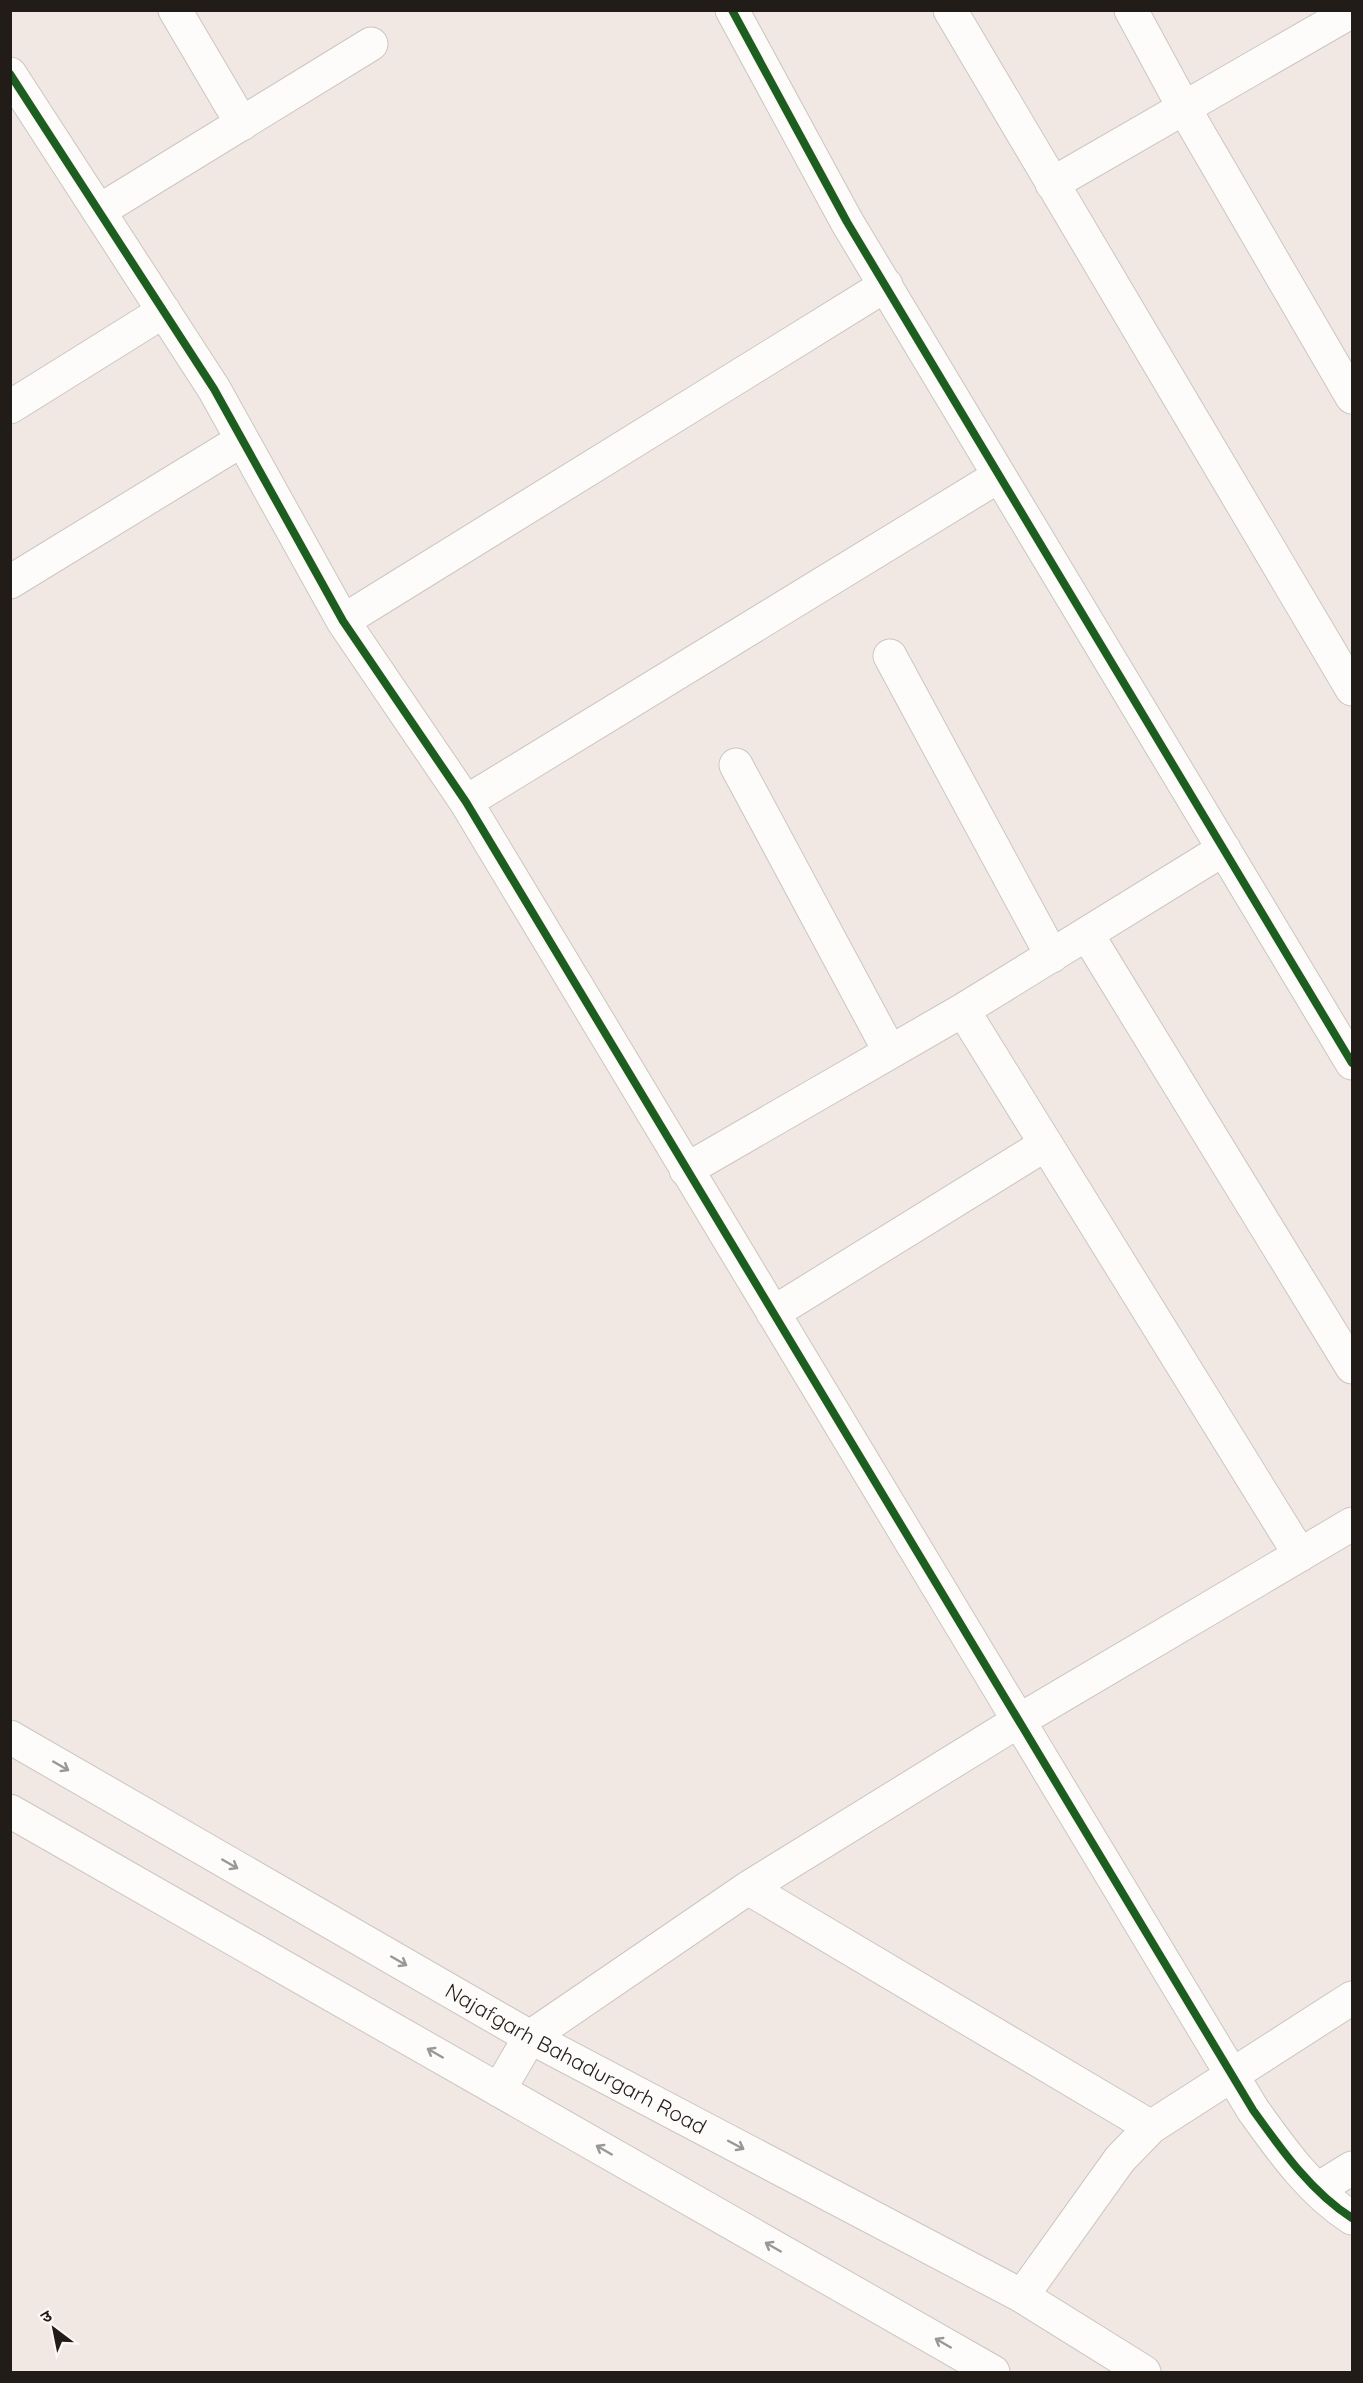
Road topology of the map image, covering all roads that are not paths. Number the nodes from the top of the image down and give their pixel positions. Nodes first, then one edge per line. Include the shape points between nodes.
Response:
1 (175, 10) edge
2 (732, 10) edge
3 (950, 10) edge
4 (1131, 10) edge
5 (1353, 11) edge
6 (371, 44) dead end
7 (10, 74) edge
8 (1184, 108) junction
9 (242, 124) junction
10 (1052, 184) junction
11 (99, 211) junction
12 (886, 285) junction
13 (164, 311) junction
14 (1353, 397) edge
15 (10, 407) edge
16 (242, 440) junction
17 (997, 477) junction
18 (10, 582) edge
19 (343, 621) junction
20 (890, 656) dead end
21 (1353, 689) edge
22 (736, 765) dead end
23 (466, 802) junction
24 (1224, 849) junction
25 (1087, 934) junction
26 (1052, 956) junction
27 (963, 1010) junction
28 (890, 1052) junction
29 (1353, 1063) edge
30 (1046, 1144) junction
31 (686, 1170) junction
32 (773, 1313) junction
33 (1353, 1366) edge
34 (1353, 1524) edge
35 (1300, 1555) junction
36 (1020, 1720) junction
37 (10, 1737) edge
38 (10, 1811) edge
39 (748, 1888) junction
40 (1353, 1998) edge
41 (530, 2037) junction
42 (1231, 2074) junction
43 (499, 2090) junction
44 (1150, 2127) junction
45 (1353, 2168) edge
46 (1318, 2189) junction
47 (1353, 2218) edge
48 (1022, 2296) junction
49 (993, 2373) edge
50 (1144, 2373) edge

1 - 9 street
2 - 12 street via 847,222
3 - 10 street
4 - 8 street
5 - 8 street
6 - 9 street
7 - 11 street
8 - 10 street
8 - 14 street
9 - 11 street
10 - 21 street
11 - 13 street
12 - 17 street
12 - 19 street
13 - 15 street
13 - 16 street
16 - 18 street
16 - 19 street
17 - 23 street
17 - 24 street
19 - 23 street
20 - 26 street
22 - 28 street
23 - 31 street
24 - 25 street
24 - 29 street
25 - 26 street
25 - 33 street
26 - 27 street
27 - 28 street
27 - 30 street
28 - 31 street
30 - 32 street
30 - 35 street
31 - 32 street
32 - 36 street
34 - 35 street
35 - 36 street
36 - 39 street
36 - 42 street
37 -> 41 street, Najafgarh Bahadurgarh Road
43 -> 38 street
39 - 41 street
39 - 44 street
40 - 42 street
41 - 43 street
41 -> 48 street, Najafgarh Bahadurgarh Road
42 - 44 street
42 - 46 street via 1289,2161
49 -> 43 street
44 - 48 street via 1120,2159
45 - 46 street
46 - 47 street
48 - 50 street, Najafgarh Bahadurgarh Road

